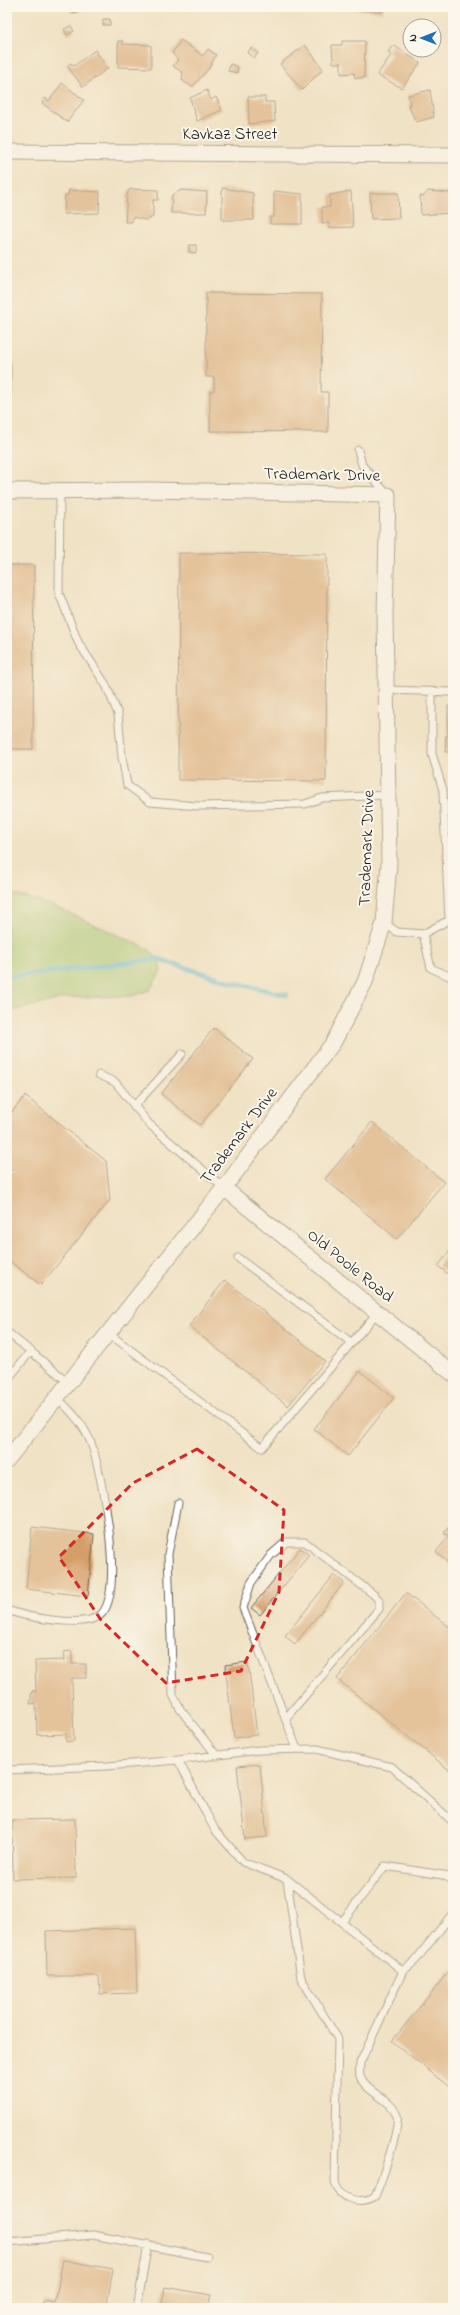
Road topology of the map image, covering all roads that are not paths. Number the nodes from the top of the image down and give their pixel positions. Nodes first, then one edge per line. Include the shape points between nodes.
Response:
1 (7, 152) edge
2 (453, 155) edge
3 (358, 450) dead end
4 (7, 491) edge
5 (60, 491) junction
6 (388, 495) junction
7 (386, 690) junction
8 (432, 692) junction
9 (453, 692) edge
10 (389, 795) junction
11 (384, 923) junction
12 (423, 934) junction
13 (453, 978) edge
14 (182, 1054) dead end
15 (99, 1075) dead end
16 (134, 1106) junction
17 (224, 1188) junction
18 (238, 1258) dead end
19 (377, 1313) junction
20 (7, 1332) edge
21 (108, 1333) junction
22 (352, 1343) junction
23 (31, 1351) junction
24 (453, 1374) edge
25 (7, 1380) edge
26 (68, 1382) junction
27 (56, 1397) junction
28 (7, 1460) edge
29 (178, 1503) dead end
30 (7, 1610) edge
31 (285, 1719) junction
32 (297, 1749) junction
33 (217, 1756) junction
34 (178, 1760) junction
35 (7, 1770) edge
36 (453, 1822) edge
37 (287, 1879) junction
38 (453, 1880) edge
39 (453, 1913) edge
40 (342, 1922) junction
41 (403, 1971) junction
42 (7, 2242) edge
43 (148, 2244) junction
44 (207, 2257) dead end
45 (137, 2308) edge

1 - 2 street, Kavkaz Street
3 - 6 lane via 362,466
4 - 5 street, Trademark Drive
5 - 6 street, Trademark Drive via 158,490
5 - 10 lane via 59,593 78,642 106,685 118,714 127,784 150,802 198,806 305,804 322,798
6 - 7 street, Trademark Drive via 385,572
7 - 8 lane
7 - 10 street, Trademark Drive
8 - 9 lane
8 - 12 lane via 432,754 443,790 449,920
10 - 11 street, Trademark Drive via 389,864
11 - 12 lane via 397,932
11 - 17 street, Trademark Drive via 365,982 337,1038
12 - 13 lane via 431,968
14 - 16 lane
15 - 16 lane via 116,1082
16 - 17 lane via 149,1124
17 - 19 street, Old Poole Road
17 - 21 street, Trademark Drive
18 - 22 lane
19 - 22 lane
19 - 24 street, Old Poole Road
20 - 23 lane
21 - 22 lane via 262,1448
21 - 26 street, Trademark Drive
23 - 25 lane
23 - 26 lane
26 - 27 street, Trademark Drive
27 - 28 street, Trademark Drive
27 - 30 lane via 77,1417 91,1443 108,1515 112,1584 105,1610 100,1616 92,1619 50,1620
29 - 33 lane via 168,1554 173,1695 180,1709
31 - 31 lane via 244,1608 251,1583 271,1555 286,1542 305,1542 373,1594 379,1600 379,1609
31 - 32 lane
32 - 33 lane via 259,1750
32 - 36 lane via 317,1749 392,1767
33 - 34 lane
34 - 35 lane
34 - 37 lane via 215,1830 244,1862
37 - 40 lane
37 - 41 lane via 301,1978 338,2039 335,2181 340,2194 354,2199 365,2201 375,2196 393,2141 397,2115 392,2107 363,2082 360,2063
38 - 40 lane via 443,1875 385,1866
39 - 41 lane
40 - 41 lane
42 - 43 lane via 93,2235
43 - 44 lane
43 - 45 lane

